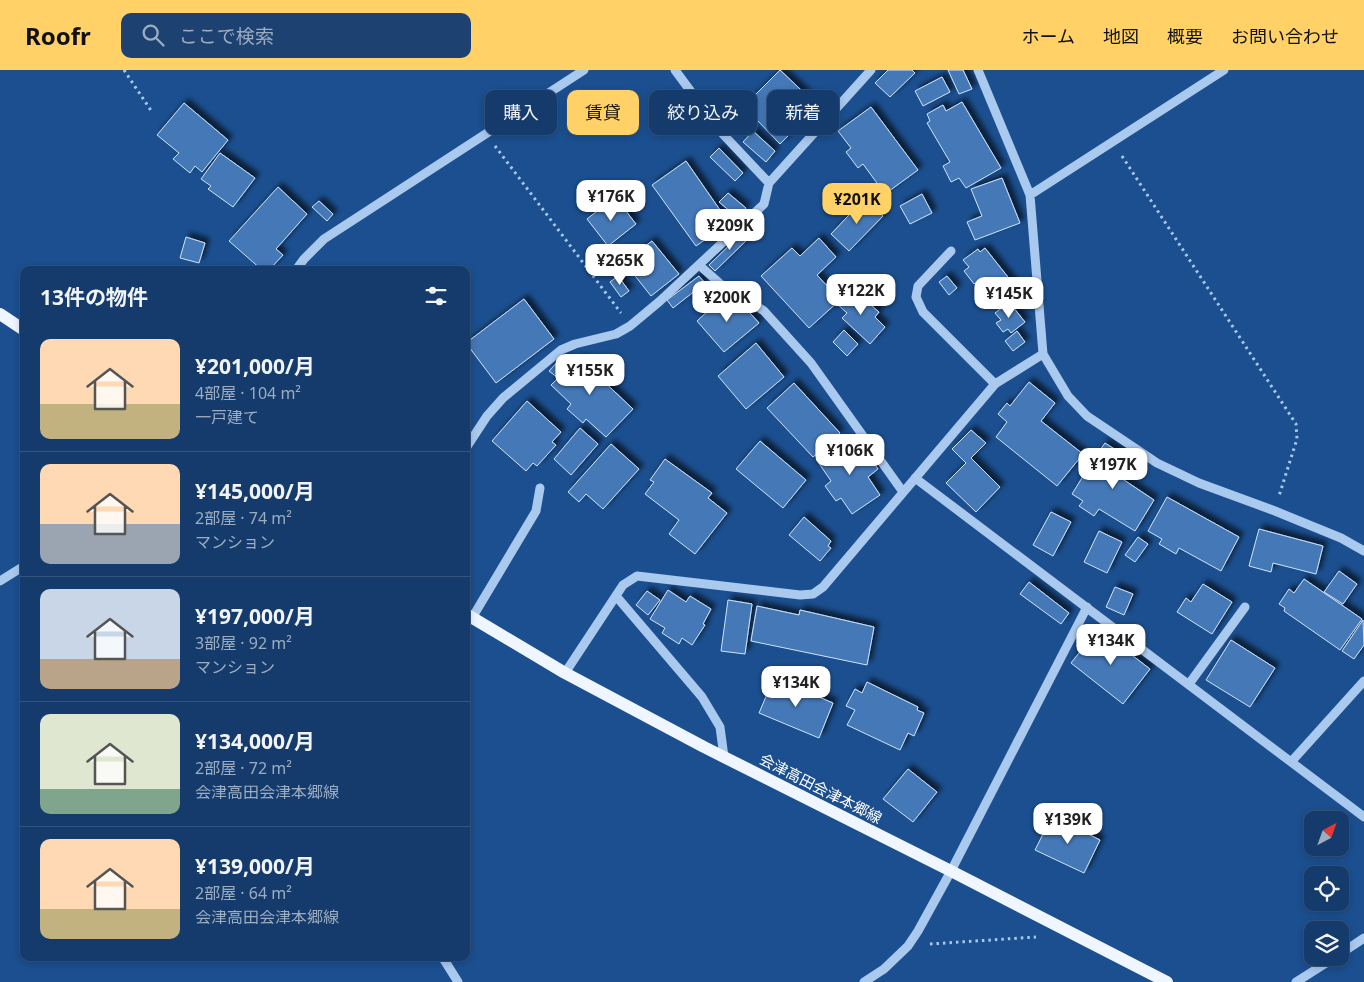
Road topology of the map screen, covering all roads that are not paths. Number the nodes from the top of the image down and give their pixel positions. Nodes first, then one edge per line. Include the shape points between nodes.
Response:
1 (584, 70) edge
2 (674, 70) edge
3 (871, 70) edge
4 (978, 70) edge
5 (1224, 70) edge
6 (769, 183) junction
7 (1030, 195) junction
8 (951, 251) dead end
9 (299, 266) edge
10 (699, 266) junction
11 (0, 314) edge
12 (20, 327) edge
13 (1043, 354) junction
14 (995, 384) junction
15 (470, 442) edge
16 (915, 478) junction
17 (540, 488) dead end
18 (903, 492) junction
19 (1364, 551) edge
20 (20, 568) edge
21 (0, 581) edge
22 (616, 596) junction
23 (1087, 607) junction
24 (1245, 607) dead end
25 (470, 614) edge
26 (470, 617) edge
27 (564, 673) junction
28 (1364, 681) edge
29 (1189, 684) junction
30 (724, 757) junction
31 (1290, 762) junction
32 (1364, 818) edge
33 (951, 871) junction
34 (1364, 938) edge
35 (1349, 948) edge
36 (444, 961) edge
37 (1321, 966) edge
38 (458, 982) edge
39 (864, 982) edge
40 (1166, 982) edge
41 (1296, 982) edge

1 - 9 street via 324,239
2 - 6 street via 720,131
3 - 6 street
4 - 7 street
5 - 7 street
6 - 10 street via 764,204
7 - 13 street
8 - 14 street via 918,286 916,297 923,312
10 - 15 street via 630,326 616,334 561,350 503,398
10 - 18 street via 733,295 749,300 764,311 812,363
11 - 12 main road
13 - 14 street
13 - 19 street via 1068,396 1111,434 1199,483 1341,538
14 - 16 street
16 - 18 street
16 - 23 street
17 - 25 street via 536,511
18 - 22 street via 823,587 813,594 637,576 623,585
20 - 21 street
22 - 27 street
22 - 30 street via 702,697 720,727
23 - 29 street
23 - 33 street
24 - 29 street
26 - 27 main road, 会津高田会津本郷線
27 - 30 main road, 会津高田会津本郷線
28 - 31 street
29 - 31 street
30 - 33 main road, 会津高田会津本郷線
31 - 32 street
33 - 39 street via 908,946 884,969
33 - 40 main road, 会津高田会津本郷線
34 - 35 street
36 - 38 street
37 - 41 street

